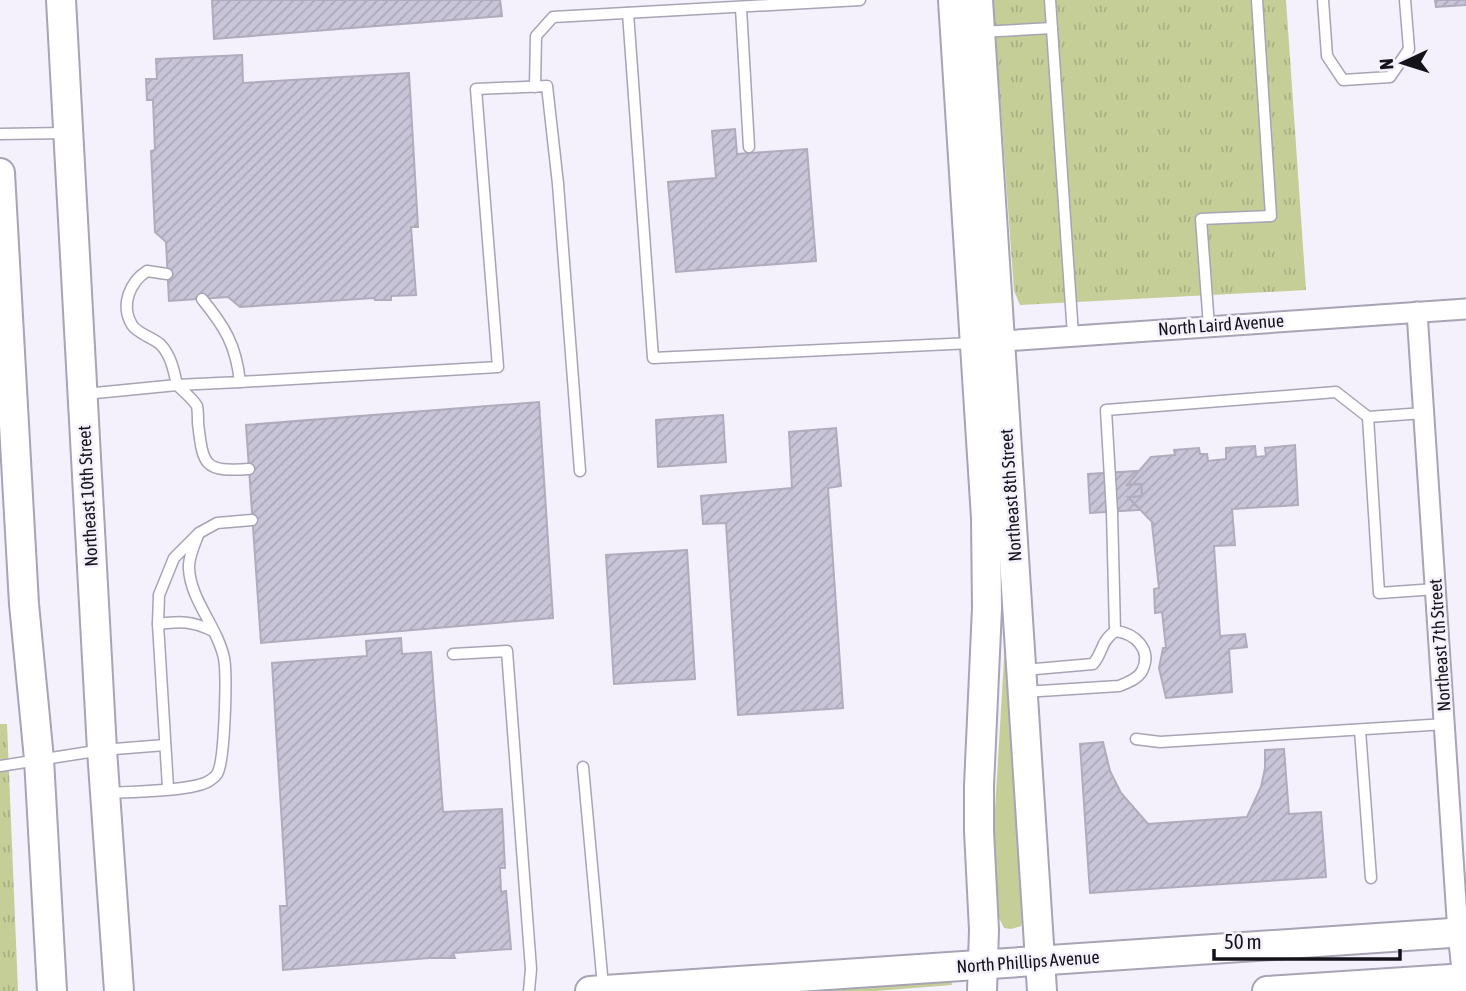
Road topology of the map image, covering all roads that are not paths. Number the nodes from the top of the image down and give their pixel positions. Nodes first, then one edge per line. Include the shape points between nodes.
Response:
1 (61, 0) edge
2 (860, 0) edge
3 (953, 0) edge
4 (978, 0) edge
5 (1050, 0) edge
6 (1257, 0) edge
7 (1323, 0) edge
8 (1405, 0) edge
9 (741, 8) junction
10 (628, 13) junction
11 (1052, 28) junction
12 (980, 32) junction
13 (535, 87) junction
14 (69, 133) junction
15 (0, 134) edge
16 (749, 147) dead end
17 (0, 173) edge
18 (167, 274) dead end
19 (202, 299) dead end
20 (1466, 309) edge
21 (1417, 312) junction
22 (1209, 326) junction
23 (1073, 335) junction
24 (989, 342) junction
25 (240, 382) junction
26 (177, 385) junction
27 (82, 394) junction
28 (1424, 413) junction
29 (1367, 417) junction
30 (249, 469) dead end
31 (580, 471) dead end
32 (252, 520) dead end
33 (199, 533) junction
34 (1436, 589) junction
35 (158, 624) junction
36 (214, 631) junction
37 (1115, 631) junction
38 (453, 654) dead end
39 (1022, 681) junction
40 (1446, 724) junction
41 (1360, 730) junction
42 (1136, 740) dead end
43 (165, 745) junction
44 (102, 751) junction
45 (39, 759) junction
46 (0, 766) edge
47 (583, 767) dead end
48 (168, 788) junction
49 (106, 794) junction
50 (1371, 878) dead end
51 (1462, 932) edge
52 (1040, 961) junction
53 (982, 978) edge
54 (1464, 979) edge
55 (690, 988) edge
56 (603, 990) edge
57 (52, 991) edge
58 (119, 991) edge
59 (529, 991) edge
60 (590, 991) edge
61 (1042, 991) edge
62 (1267, 991) edge

1 - 14 main road, Northeast 10th Street
2 - 9 lane
3 - 24 main road, Northeast 8th Street
4 - 12 main road, Northeast 8th Street
5 - 11 lane
6 - 22 lane via 1271,216 1201,219
7 - 8 lane via 1326,56 1343,80 1391,77 1409,49
9 - 10 lane
9 - 16 lane
10 - 13 lane via 553,17 536,36
10 - 24 lane via 653,358
11 - 12 lane
11 - 23 lane
12 - 24 main road, Northeast 8th Street
13 - 25 lane via 476,89 498,367
13 - 31 lane via 547,86
14 - 15 lane
14 - 27 main road, Northeast 10th Street
17 - 45 main road via 24,604
18 - 26 lane via 147,271 135,279 128,291 128,311 133,326 161,345 172,363
19 - 25 lane via 229,336
20 - 21 street, North Laird Avenue
21 - 22 street, North Laird Avenue
21 - 28 street, Northeast 7th Street
22 - 23 street, North Laird Avenue
23 - 24 street, North Laird Avenue
24 - 39 main road, Northeast 8th Street
24 - 53 main road, Northeast 8th Street via 988,564 979,786
25 - 26 lane
26 - 27 lane
26 - 30 lane via 197,406 201,450 212,468
27 - 44 main road, Northeast 10th Street
28 - 29 lane
28 - 34 street, Northeast 7th Street
29 - 34 lane via 1378,593
29 - 37 lane via 1336,392 1105,410
32 - 33 lane via 217,523
33 - 35 lane via 174,558 159,595
33 - 36 lane via 188,566 193,591
34 - 40 street, Northeast 7th Street
35 - 36 lane via 196,623
35 - 43 lane
36 - 48 lane via 224,658 226,690 217,774 206,783
37 - 39 lane via 1103,641 1093,664
37 - 39 lane via 1129,632 1144,655 1142,671 1132,681 1119,686
38 - 59 lane via 508,651
39 - 52 main road, Northeast 8th Street
40 - 41 lane
40 - 51 street, Northeast 7th Street
41 - 42 lane
41 - 50 lane
43 - 44 lane
43 - 48 lane
44 - 45 lane
44 - 49 main road, Northeast 10th Street
45 - 46 lane
45 - 57 main road
47 - 56 lane
48 - 49 lane
49 - 58 main road, Northeast 10th Street
51 - 52 main road, North Phillips Avenue
51 - 54 street, Northeast 7th Street
52 - 53 main road, North Phillips Avenue
52 - 61 main road, Northeast 8th Street
53 - 55 main road, North Phillips Avenue
54 - 62 main road
55 - 56 main road, North Phillips Avenue
56 - 60 main road, North Phillips Avenue

